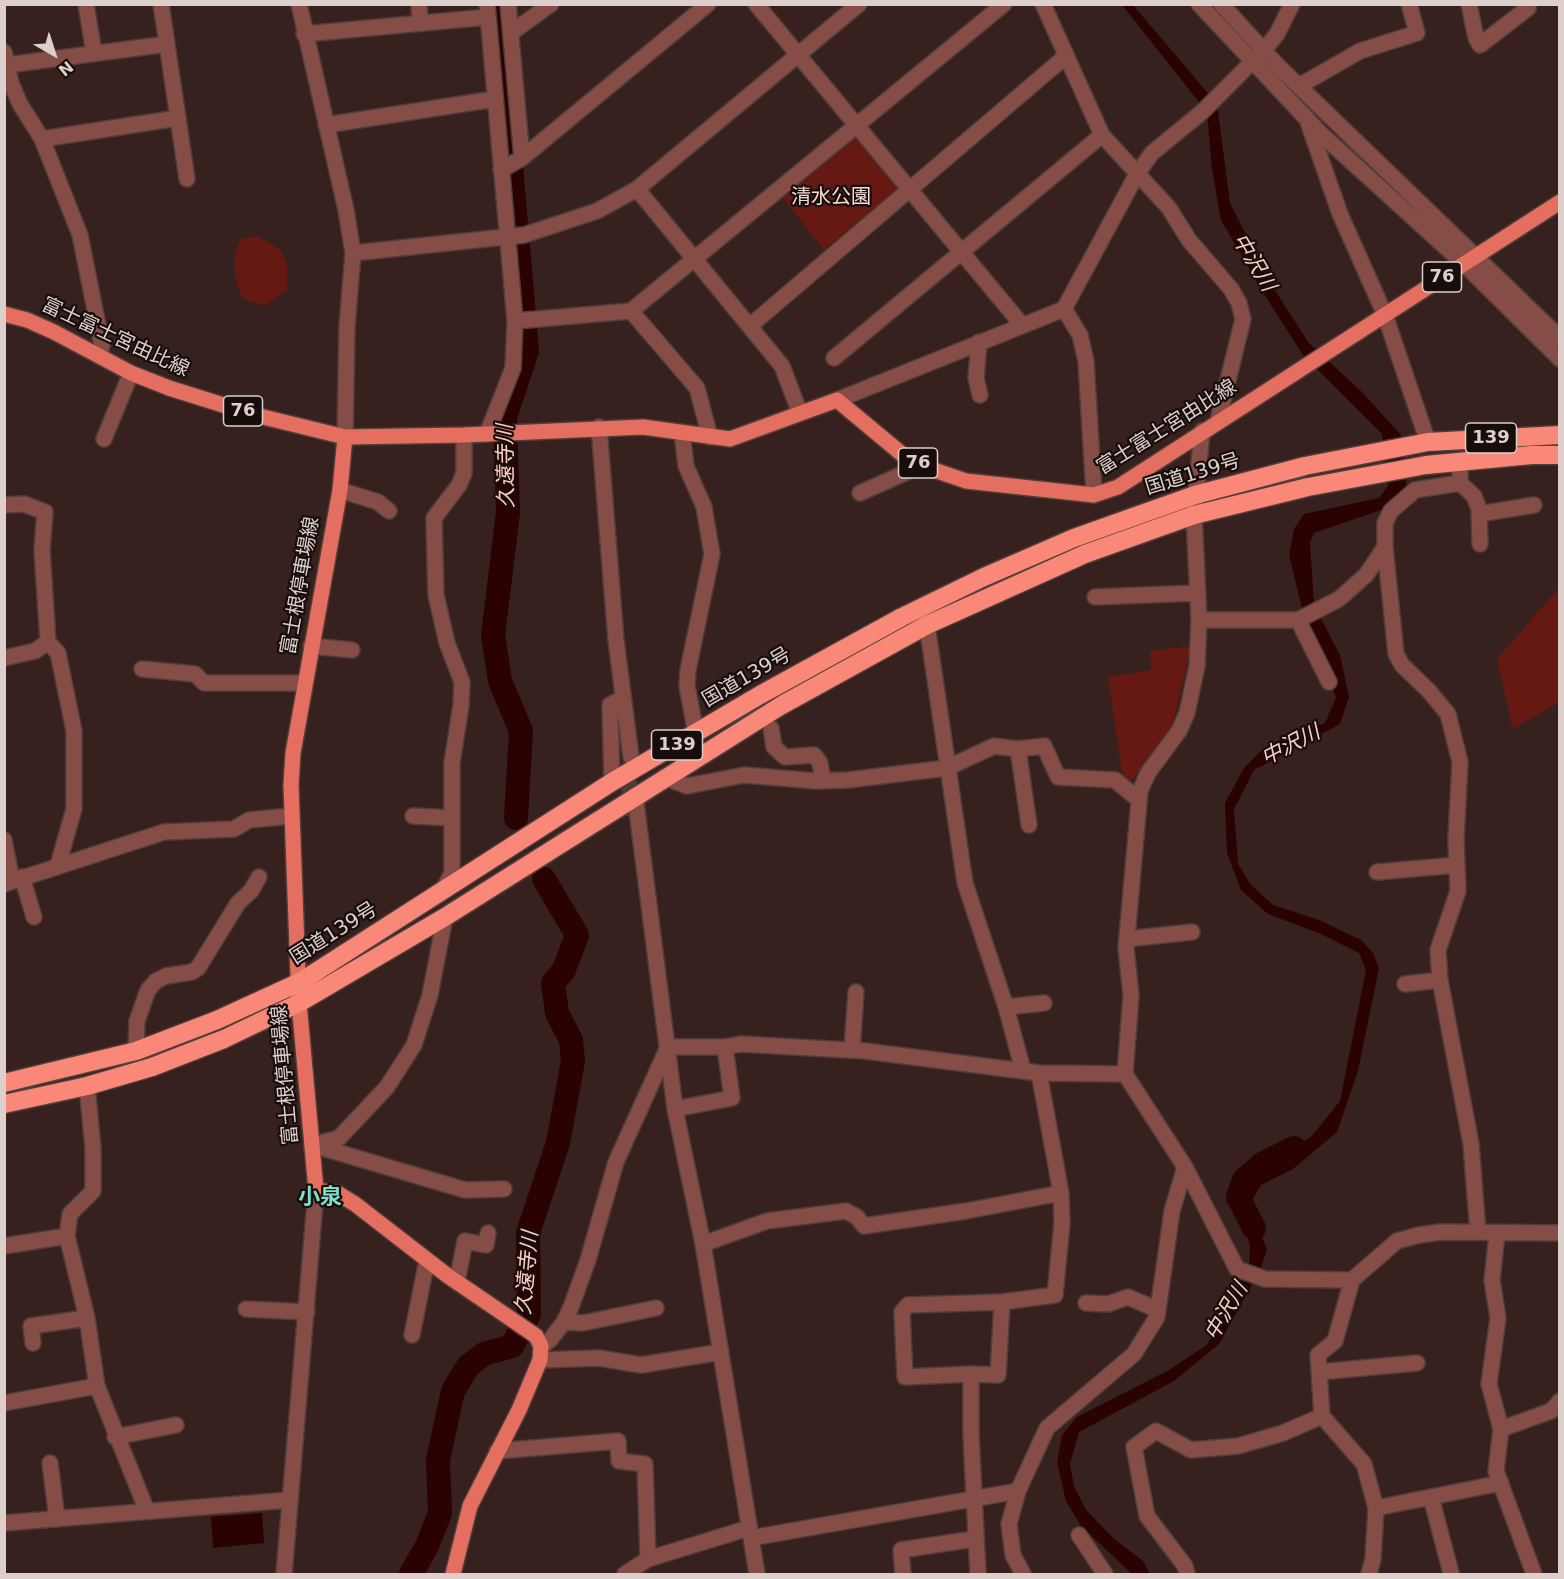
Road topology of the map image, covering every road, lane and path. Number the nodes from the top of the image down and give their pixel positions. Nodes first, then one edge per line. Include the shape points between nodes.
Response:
1 (86, 4) edge
2 (161, 4) edge
3 (299, 4) edge
4 (419, 4) edge
5 (508, 4) edge
6 (551, 4) edge
7 (708, 4) edge
8 (756, 4) edge
9 (859, 4) edge
10 (1004, 4) edge
11 (1043, 4) edge
12 (1199, 4) edge
13 (1221, 4) edge
14 (1292, 4) edge
15 (1409, 4) edge
16 (1469, 4) edge
17 (1527, 4) edge
18 (487, 11) edge
19 (420, 22) junction
20 (511, 33) junction
21 (304, 34) junction
22 (167, 44) junction
23 (1263, 51) junction
24 (94, 53) junction
25 (799, 54) junction
26 (1066, 56) junction
27 (6, 59) edge
28 (1251, 63) junction
29 (1299, 86) junction
30 (495, 99) junction
31 (178, 118) junction
32 (1307, 119) junction
33 (856, 123) junction
34 (326, 125) junction
35 (1102, 135) junction
36 (42, 138) junction
37 (512, 163) junction
38 (1137, 174) junction
39 (188, 179) dead end
40 (910, 188) junction
41 (637, 189) junction
42 (1560, 202) edge
43 (513, 236) junction
44 (353, 253) junction
45 (961, 253) junction
46 (694, 257) junction
47 (1469, 259) junction
48 (1064, 309) junction
49 (631, 311) junction
50 (4, 314) edge
51 (1385, 315) junction
52 (522, 320) junction
53 (751, 325) junction
54 (1022, 325) junction
55 (1560, 338) edge
56 (979, 342) junction
57 (99, 356) junction
58 (834, 358) dead end
59 (1560, 359) edge
60 (131, 372) junction
61 (980, 395) dead end
62 (837, 400) junction
63 (800, 413) junction
64 (1218, 421) junction
65 (599, 428) junction
66 (1202, 431) junction
67 (682, 433) junction
68 (493, 434) junction
69 (464, 435) junction
70 (1560, 435) edge
71 (345, 437) junction
72 (710, 437) junction
73 (104, 439) dead end
74 (1425, 443) junction
75 (1560, 455) edge
76 (1460, 462) junction
77 (916, 463) junction
78 (1460, 483) junction
79 (340, 490) junction
80 (860, 493) dead end
81 (1094, 495) junction
82 (1196, 495) junction
83 (4, 505) edge
84 (1534, 505) dead end
85 (389, 512) dead end
86 (1194, 514) junction
87 (1479, 514) junction
88 (1480, 544) dead end
89 (1384, 547) junction
90 (1197, 593) junction
91 (1095, 597) dead end
92 (1298, 620) junction
93 (1198, 621) junction
94 (927, 625) junction
95 (48, 642) junction
96 (311, 646) junction
97 (352, 650) dead end
98 (4, 658) edge
99 (142, 669) dead end
100 (1329, 682) dead end
101 (305, 683) junction
102 (623, 698) junction
103 (771, 729) dead end
104 (696, 734) junction
105 (1018, 748) junction
106 (630, 757) tunnel mouth
107 (947, 768) junction
108 (664, 777) junction
109 (823, 781) junction
110 (612, 782) junction
111 (635, 795) junction
112 (1139, 800) junction
113 (291, 816) junction
114 (413, 816) dead end
115 (628, 816) tunnel mouth
116 (451, 818) junction
117 (1029, 825) dead end
118 (4, 840) edge
119 (58, 865) junction
120 (1457, 865) junction
121 (1377, 872) dead end
122 (259, 877) dead end
123 (13, 881) edge
124 (647, 892) junction
125 (441, 894) junction
126 (34, 917) dead end
127 (445, 917) junction
128 (1192, 932) dead end
129 (1127, 939) junction
130 (1440, 980) junction
131 (300, 982) junction
132 (1405, 984) dead end
133 (856, 992) dead end
134 (299, 1003) junction
135 (1044, 1003) dead end
136 (1006, 1007) junction
137 (668, 1047) junction
138 (725, 1047) junction
139 (136, 1050) junction
140 (852, 1050) junction
141 (1031, 1071) junction
142 (1125, 1074) junction
143 (4, 1083) edge
144 (87, 1086) junction
145 (4, 1104) edge
146 (675, 1109) junction
147 (313, 1145) junction
148 (1185, 1167) junction
149 (504, 1189) dead end
150 (316, 1190) junction
151 (1061, 1193) junction
152 (1478, 1232) junction
153 (488, 1233) dead end
154 (1560, 1233) edge
155 (1497, 1234) junction
156 (67, 1236) junction
157 (703, 1244) junction
158 (4, 1246) edge
159 (427, 1260) junction
160 (1352, 1280) junction
161 (456, 1281) junction
162 (1002, 1302) junction
163 (1086, 1303) dead end
164 (656, 1308) dead end
165 (246, 1309) dead end
166 (1158, 1310) junction
167 (307, 1312) junction
168 (87, 1318) junction
169 (564, 1322) junction
170 (412, 1335) dead end
171 (33, 1343) dead end
172 (539, 1347) junction
173 (721, 1352) junction
174 (1417, 1364) dead end
175 (1319, 1372) junction
176 (971, 1374) junction
177 (97, 1386) junction
178 (1560, 1401) edge
179 (4, 1403) edge
180 (1322, 1416) junction
181 (176, 1425) dead end
182 (1501, 1429) junction
183 (115, 1437) junction
184 (497, 1451) junction
185 (50, 1463) dead end
186 (1501, 1483) junction
187 (1018, 1491) junction
188 (1431, 1497) junction
189 (973, 1498) junction
190 (289, 1500) junction
191 (1376, 1508) junction
192 (147, 1511) junction
193 (57, 1519) junction
194 (4, 1523) edge
195 (750, 1533) junction
196 (1079, 1535) dead end
197 (974, 1539) junction
198 (648, 1559) junction
199 (1451, 1573) edge
200 (284, 1575) edge
201 (453, 1575) edge
202 (625, 1575) edge
203 (757, 1575) edge
204 (903, 1575) edge
205 (978, 1575) edge
206 (1023, 1575) edge
207 (1105, 1575) edge
208 (1187, 1575) edge
209 (1369, 1575) edge
210 (1534, 1575) edge

1 - 24 street
2 - 22 street
3 - 21 street
4 - 19 street
5 - 20 street
6 - 20 street
7 - 37 street
8 - 25 street
9 - 25 street
10 - 33 street
11 - 26 street
12 - 28 street
13 - 23 street
14 - 23 street
15 - 29 street via 1417,33 1360,51
16 - 17 street via 1480,45 1528,8
18 - 19 street
18 - 30 street
19 - 21 street
20 - 37 street
21 - 34 street
22 - 24 street
22 - 31 street
23 - 28 street
23 - 29 street
24 - 27 street
25 - 33 street
25 - 41 street
26 - 35 street
26 - 40 street
27 - 36 street via 20,104
28 - 32 street
28 - 38 street via 1199,115 1152,153
29 - 47 street
30 - 34 street
30 - 37 street
31 - 36 street
31 - 39 street
32 - 47 street
32 - 51 street via 1340,214
33 - 40 street
33 - 46 street
34 - 44 street
35 - 38 street
35 - 45 street
36 - 57 street via 80,235 102,345
37 - 43 street
38 - 48 street
38 - 64 street via 1169,208 1239,303 1243,319
40 - 45 street
40 - 53 street
41 - 43 street via 597,211
41 - 46 street
42 - 47 main road, 富士富士宮由比線 / 76
43 - 44 street
43 - 52 street
44 - 71 street
45 - 54 street
45 - 58 street
46 - 49 street
46 - 53 street
47 - 51 main road, 富士富士宮由比線 / 76
47 - 55 street
47 - 59 street
48 - 54 street
48 - 81 street via 1080,335 1086,361
49 - 52 street
49 - 72 street via 698,388
50 - 57 main road, 富士富士宮由比線 / 76 via 27,320
51 - 64 main road, 富士富士宮由比線 / 76
51 - 74 street
52 - 68 street via 513,368
53 - 63 street via 782,366
54 - 56 street
56 - 61 street via 976,378
56 - 62 street
57 - 60 main road, 富士富士宮由比線 / 76
60 - 71 main road, 富士富士宮由比線 / 76 via 255,415
60 - 73 street
62 - 63 main road, 富士富士宮由比線 / 76
62 - 77 main road, 富士富士宮由比線 / 76
63 - 72 main road, 富士富士宮由比線 / 76 via 730,439
64 - 66 main road, 富士富士宮由比線 / 76
65 - 67 main road, 富士富士宮由比線 / 76 via 661,428
65 - 68 main road, 富士富士宮由比線 / 76
65 - 102 street
66 - 81 main road, 富士富士宮由比線 / 76 via 1119,487
66 - 82 street
67 - 72 main road, 富士富士宮由比線 / 76
67 - 104 street via 686,466 704,507 712,554 688,670
68 - 69 main road, 富士富士宮由比線 / 76
69 - 71 main road, 富士富士宮由比線 / 76
69 - 116 street via 464,473 434,518 436,595 447,643 462,682 452,763
70 - 74 highway, 国道139号 / 139
71 - 79 main road, 富士根停車場線
74 - 82 highway, 国道139号 / 139 via 1305,466
75 - 76 highway, 国道139号 / 139
76 - 78 street
76 - 86 highway, 国道139号 / 139 via 1308,487
77 - 80 street via 908,472
77 - 81 main road, 富士富士宮由比線 / 76 via 966,481
78 - 87 street via 1474,496
78 - 89 street via 1415,490 1391,511 1385,523
79 - 85 street via 378,502
79 - 96 main road, 富士根停車場線
82 - 86 street
82 - 104 highway, 国道139号 / 139 via 1074,538 984,577 780,684
83 - 95 street via 24,504 45,512 42,550
84 - 87 street
86 - 90 street
86 - 94 highway, 国道139号 / 139 via 1085,554
87 - 88 street
89 - 92 street via 1352,589
89 - 120 street via 1396,654 1448,714 1456,738 1460,762
90 - 91 street
90 - 93 street
92 - 93 street
92 - 100 street
93 - 112 street via 1197,666 1187,713 1179,731 1148,773
94 - 107 street
94 - 108 highway, 国道139号 / 139 via 782,705
95 - 98 street via 35,651
95 - 119 street via 58,653 74,731 74,809
96 - 97 street
96 - 101 main road, 富士根停車場線
99 - 101 street via 195,674 204,682
101 - 113 main road, 富士根停車場線 via 293,753
102 - 106 street
102 - 110 street via 610,705
103 - 109 street via 774,747 785,757 814,755 820,763
104 - 110 highway, 国道139号 / 139
105 - 107 street via 994,746
105 - 112 street via 1044,746 1058,777 1115,780
105 - 117 street
107 - 109 street
107 - 136 street via 965,883
108 - 109 street via 687,786 744,775
108 - 111 highway, 国道139号 / 139
110 - 125 highway, 国道139号 / 139
111 - 124 street
111 - 127 highway, 国道139号 / 139
112 - 129 street
113 - 119 street via 249,820 234,829 164,832
113 - 131 main road, 富士根停車場線
114 - 116 street
115 - 124 street via 638,885
116 - 125 street via 452,873
118 - 123 street
119 - 123 street
120 - 121 street
120 - 130 street via 1458,891 1438,950
122 - 139 street via 198,968 165,976 148,990 137,1021
123 - 126 street
124 - 137 street
125 - 131 highway, 国道139号 / 139
127 - 134 highway, 国道139号 / 139
127 - 147 street via 430,995 414,1045 387,1087 339,1138
128 - 129 street
129 - 142 street via 1131,995
130 - 132 street
130 - 152 street via 1471,1144
131 - 134 main road, 富士根停車場線
131 - 139 highway, 国道139号 / 139 via 217,1020
133 - 140 street
134 - 144 highway, 国道139号 / 139 via 224,1039 152,1067
134 - 147 main road, 富士根停車場線
135 - 136 street
136 - 141 street
137 - 138 street
137 - 146 street
137 - 169 street via 616,1162 588,1260
138 - 140 street via 741,1044
138 - 146 street via 732,1098
139 - 143 highway, 国道139号 / 139
140 - 141 street
141 - 142 street
141 - 151 street
142 - 148 street
144 - 145 highway, 国道139号 / 139
144 - 156 street via 93,1191 70,1214
146 - 157 street
147 - 149 street via 465,1190
147 - 150 main road, 富士根停車場線
148 - 160 street via 1237,1269 1267,1280
148 - 166 street via 1173,1211
150 - 159 main road via 337,1193 356,1204
150 - 167 street
151 - 157 street via 864,1226 857,1216 846,1211 766,1221
151 - 162 street via 1055,1295
152 - 155 street
152 - 160 street via 1441,1232 1397,1241
153 - 161 street via 486,1245 465,1241
154 - 155 street
155 - 182 street via 1492,1280 1498,1318 1489,1384
156 - 158 street
156 - 168 street
157 - 173 street
159 - 161 main road
159 - 170 street
160 - 175 street via 1335,1341 1318,1355
161 - 172 main road via 498,1308
162 - 176 street via 998,1375
162 - 176 street via 908,1305 902,1312 905,1377
163 - 166 street via 1108,1304 1128,1297
164 - 169 street via 583,1323
165 - 167 street
166 - 187 street via 1134,1354 1047,1428
167 - 190 street
168 - 171 street via 31,1326
168 - 177 street
169 - 172 street
172 - 173 street via 641,1365
172 - 184 main road
173 - 195 street
174 - 175 street
175 - 180 street
176 - 189 street
177 - 179 street
177 - 183 street
178 - 182 street via 1551,1411
180 - 191 street via 1364,1464
180 - 208 street via 1238,1446 1191,1450 1156,1431 1134,1448 1147,1516 1185,1566
181 - 183 street
182 - 186 street via 1496,1471
183 - 192 street
184 - 198 street via 618,1441 619,1461 645,1464
184 - 201 main road via 470,1506
185 - 193 street
186 - 188 street
186 - 210 street
187 - 189 street
187 - 206 street via 1010,1524 1013,1555
188 - 191 street
188 - 199 street
189 - 195 street
189 - 197 street
190 - 192 street
190 - 200 street
191 - 209 street
192 - 193 street
193 - 194 street
195 - 198 street
195 - 203 street
196 - 207 street
197 - 204 street via 901,1550
197 - 205 street
198 - 202 street

